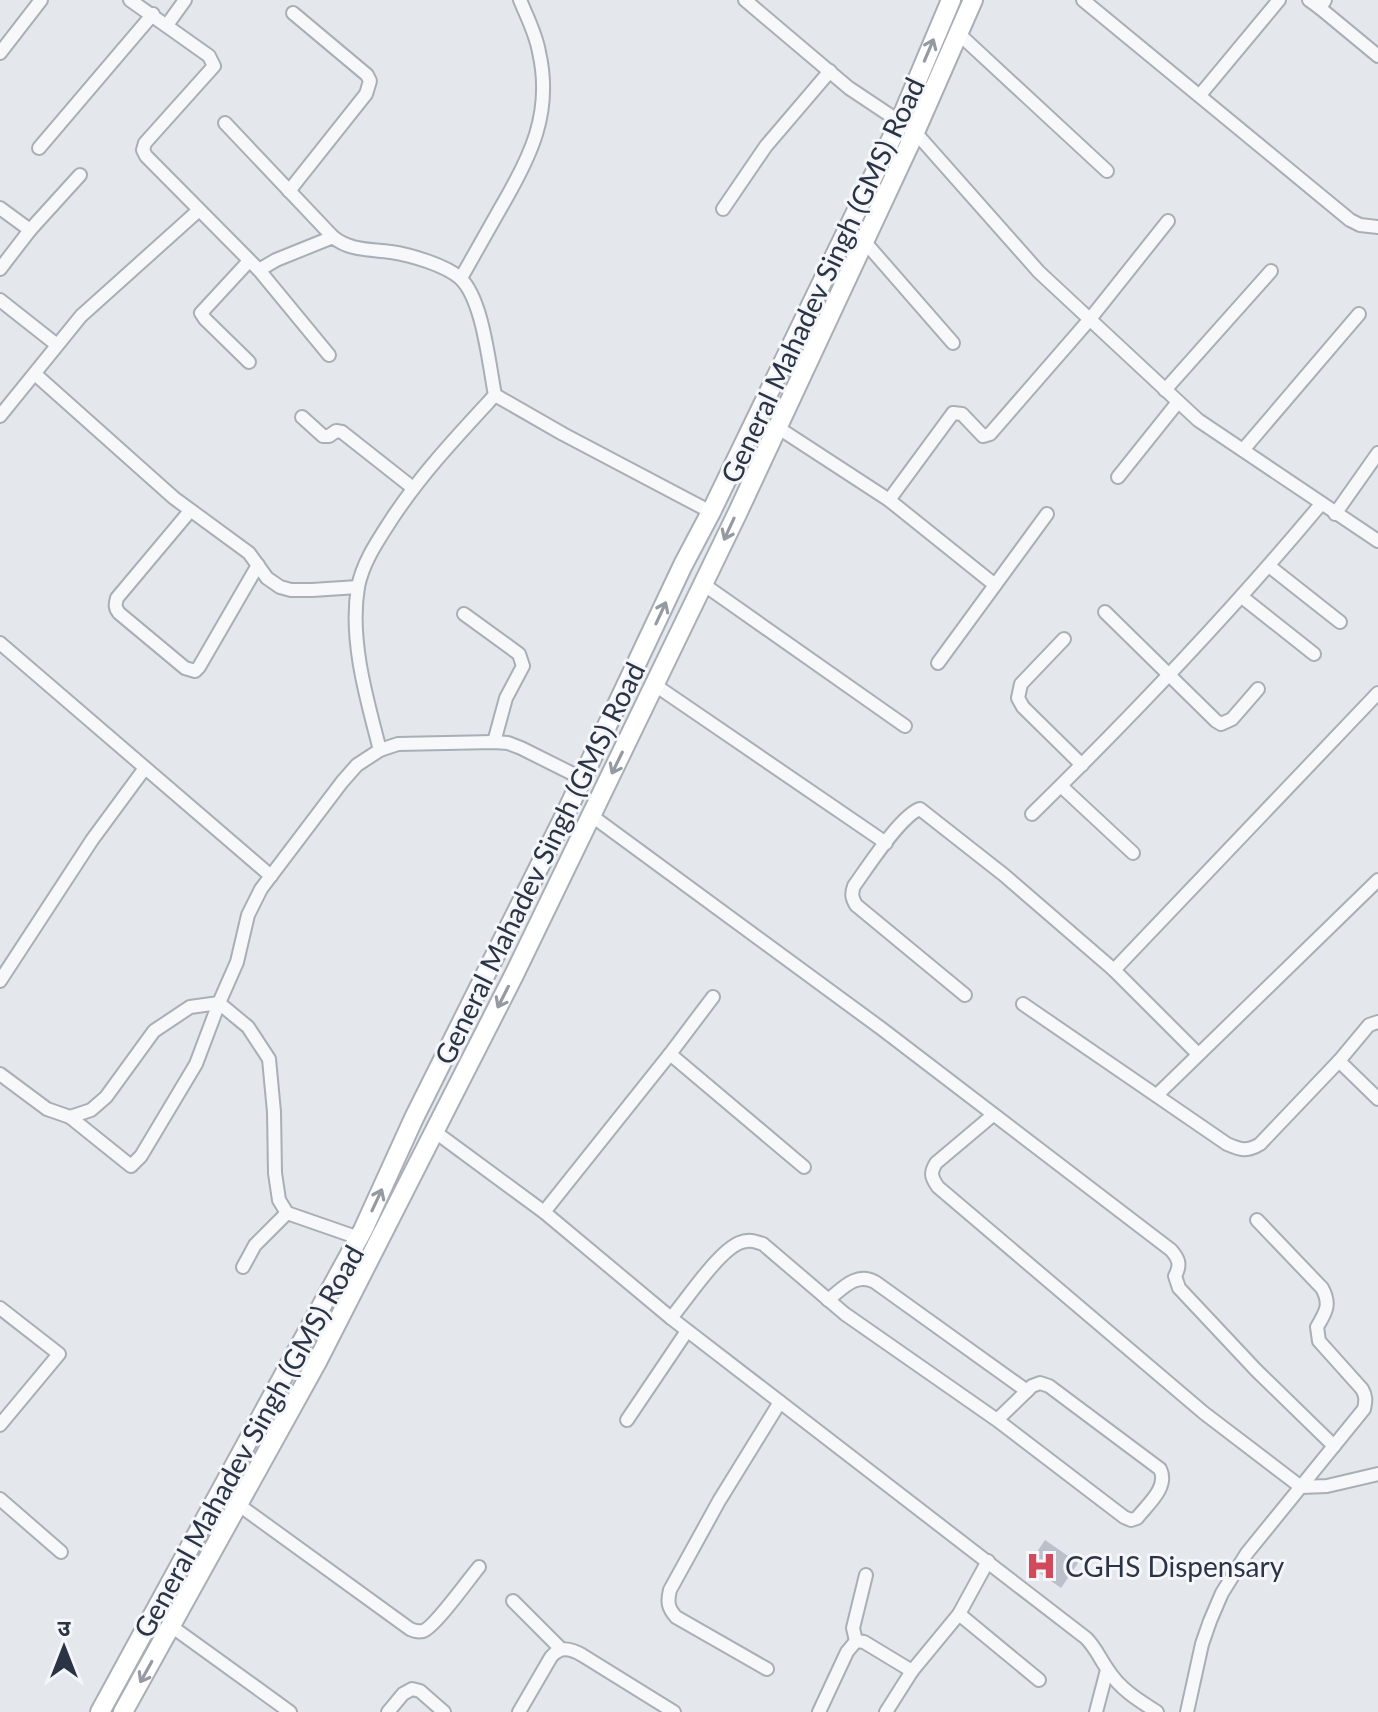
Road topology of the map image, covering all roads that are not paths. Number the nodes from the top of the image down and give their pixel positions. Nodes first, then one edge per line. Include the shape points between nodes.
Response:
1 (41, 0) edge
2 (130, 0) edge
3 (185, 0) edge
4 (520, 0) edge
5 (745, 0) edge
6 (951, 0) edge
7 (973, 0) edge
8 (1083, 0) edge
9 (1279, 0) edge
10 (1318, 3) edge
11 (293, 13) dead end
12 (153, 14) junction
13 (167, 25) junction
14 (958, 33) junction
15 (0, 53) edge
16 (1378, 56) edge
17 (830, 71) junction
18 (1200, 95) junction
19 (225, 123) dead end
20 (907, 126) junction
21 (39, 148) dead end
22 (1107, 171) dead end
23 (80, 175) dead end
24 (289, 191) junction
25 (0, 208) edge
26 (723, 209) dead end
27 (199, 210) junction
28 (1168, 221) dead end
29 (1378, 227) edge
30 (30, 230) junction
31 (333, 237) junction
32 (864, 241) junction
33 (254, 266) junction
34 (0, 269) edge
35 (1271, 271) dead end
36 (461, 278) junction
37 (0, 300) edge
38 (1359, 314) dead end
39 (1090, 319) junction
40 (953, 343) dead end
41 (57, 345) junction
42 (329, 355) dead end
43 (249, 362) dead end
44 (35, 374) junction
45 (1165, 390) junction
46 (495, 395) junction
47 (1178, 402) junction
48 (0, 416) edge
49 (302, 417) dead end
50 (777, 427) junction
51 (1243, 450) junction
52 (1378, 453) edge
53 (1118, 477) dead end
54 (413, 488) junction
55 (889, 500) junction
56 (1321, 504) junction
57 (190, 511) junction
58 (711, 512) junction
59 (1047, 514) dead end
60 (1335, 514) junction
61 (1378, 541) edge
62 (258, 565) junction
63 (1269, 566) junction
64 (703, 584) junction
65 (995, 585) junction
66 (358, 587) junction
67 (1242, 597) junction
68 (1105, 612) dead end
69 (464, 614) dead end
70 (1340, 622) dead end
71 (1064, 639) dead end
72 (0, 643) edge
73 (1314, 654) dead end
74 (938, 663) dead end
75 (1168, 676) junction
76 (655, 685) junction
77 (1258, 689) dead end
78 (1378, 693) edge
79 (905, 726) dead end
80 (494, 742) junction
81 (380, 750) junction
82 (1082, 765) junction
83 (145, 768) junction
84 (581, 778) junction
85 (1061, 786) junction
86 (1032, 814) dead end
87 (592, 816) junction
88 (886, 843) junction
89 (1133, 853) dead end
90 (271, 876) junction
91 (1378, 880) edge
92 (1114, 970) junction
93 (0, 981) edge
94 (965, 995) dead end
95 (713, 997) dead end
96 (219, 1003) junction
97 (1023, 1004) dead end
98 (1378, 1022) edge
99 (670, 1054) junction
100 (1198, 1054) junction
101 (1339, 1061) junction
102 (0, 1074) edge
103 (1157, 1095) junction
104 (1378, 1099) edge
105 (993, 1115) junction
106 (70, 1117) junction
107 (434, 1131) junction
108 (804, 1167) dead end
109 (544, 1212) junction
110 (287, 1213) junction
111 (1257, 1220) dead end
112 (359, 1238) junction
113 (243, 1267) dead end
114 (828, 1300) junction
115 (0, 1308) edge
116 (671, 1318) junction
117 (687, 1331) junction
118 (1027, 1391) junction
119 (780, 1402) junction
120 (627, 1420) dead end
121 (997, 1420) junction
122 (0, 1425) edge
123 (1334, 1446) junction
124 (1378, 1474) edge
125 (1301, 1487) junction
126 (0, 1499) edge
127 (239, 1505) junction
128 (61, 1552) dead end
129 (988, 1561) junction
130 (479, 1567) dead end
131 (866, 1575) dead end
132 (513, 1601) dead end
133 (959, 1614) junction
134 (171, 1626) junction
135 (856, 1641) junction
136 (561, 1649) junction
137 (767, 1669) dead end
138 (1107, 1670) junction
139 (912, 1671) junction
140 (1039, 1680) dead end
141 (100, 1712) edge
142 (123, 1712) edge
143 (290, 1712) edge
144 (388, 1712) edge
145 (444, 1712) edge
146 (519, 1712) edge
147 (674, 1712) edge
148 (819, 1712) edge
149 (886, 1712) edge
150 (1096, 1712) edge
151 (1157, 1712) edge
152 (1187, 1712) edge

1 - 15 street
2 - 12 street
3 - 13 street
4 - 36 street via 539,51 543,108 521,172
5 - 17 street
20 -> 6 street, General Mahadev Singh (GMS) Road
7 - 14 street
8 - 18 street
9 - 18 street
10 - 16 street
11 - 24 street via 370,81 366,94
12 - 13 street
12 - 21 street
13 - 27 street via 209,56 214,66 143,150
14 - 20 street
14 - 22 street
17 - 20 street
17 - 26 street via 766,146
18 - 29 street via 1350,220
19 - 24 street
20 - 32 street
20 - 39 street via 1039,272
20 - 58 street, General Mahadev Singh (GMS) Road
23 - 30 street
24 - 31 street
25 - 30 street
27 - 33 street
27 - 41 street via 91,307
28 - 39 street
30 - 34 street
31 - 33 street
31 - 36 street via 352,247 420,259
32 - 40 street
32 - 50 street
33 - 42 street
33 - 43 street via 201,313
35 - 45 street
36 - 46 street via 480,318
37 - 41 street
38 - 51 street
39 - 45 street
39 - 55 street via 990,434 983,436 962,414 953,413
41 - 44 street
44 - 48 street
44 - 57 street
45 - 47 street
46 - 54 street
46 - 58 street
47 - 51 street
47 - 53 street
49 - 54 street via 323,436 342,432
50 - 55 street
50 -> 64 street
51 - 56 street
52 - 60 street
54 - 66 street via 374,546
55 - 65 street
56 - 60 street
56 - 63 street
57 - 62 street via 239,544
57 - 62 street via 115,604 185,668 199,667
84 -> 58 street, General Mahadev Singh (GMS) Road
59 - 65 street
60 - 61 street
62 - 66 street via 267,578 291,590
63 - 67 street
63 - 70 street
64 - 76 street
64 - 79 street
65 - 74 street
66 - 81 street via 360,663
67 - 73 street
67 - 75 street
68 - 75 street
69 - 80 street via 522,660
71 - 82 street via 1021,684 1018,698
72 - 83 street
75 - 77 street via 1221,724
75 - 82 street
76 -> 87 street
76 - 88 street
78 - 92 street
80 - 81 street via 398,744
80 - 84 street via 521,748
81 - 90 street via 342,782
82 - 85 street
83 - 90 street
83 - 93 street
112 -> 84 street, General Mahadev Singh (GMS) Road
85 - 86 street
85 - 89 street
87 - 105 street
87 -> 107 street
88 - 92 street via 920,809
88 - 94 street via 854,886 853,900
90 - 96 street via 248,915 237,962
91 - 100 street
92 - 100 street
95 - 99 street
96 - 106 street via 190,1007 154,1031 106,1097 91,1110
96 - 106 street via 196,1064 131,1166
96 - 110 street via 248,1027 269,1059 275,1173
97 - 103 street
98 - 101 street via 1369,1025
99 - 108 street
99 - 109 street
100 - 103 street
101 - 103 street via 1251,1150 1227,1144
101 - 104 street
102 - 106 street via 47,1109
105 - 123 street via 1171,1250 1179,1262 1179,1288
105 - 125 street via 936,1163 931,1172 938,1187 1204,1413
107 - 109 street
107 - 127 street
109 - 116 street
110 - 112 street
110 - 113 street via 255,1245
111 - 123 street via 1322,1288 1327,1310 1317,1327 1319,1341 1366,1396 1364,1409
112 - 141 street, General Mahadev Singh (GMS) Road
114 - 116 street via 763,1244 750,1240 725,1251
114 - 118 street via 854,1280 867,1278
114 - 121 street
115 - 122 street via 59,1354
116 - 117 street
117 - 119 street
117 - 120 street
118 - 121 street
118 - 121 street via 1040,1383 1049,1386 1160,1469 1163,1484 1137,1518 1124,1517
119 - 129 street
119 - 137 street via 668,1598 676,1617
123 - 125 street
124 - 125 street
125 - 152 street via 1222,1593 1202,1644
126 - 128 street
127 - 130 street via 418,1632 437,1619
127 - 134 street
129 - 133 street
129 - 138 street via 1086,1638
131 - 135 street via 853,1628
132 - 136 street
133 - 139 street
133 - 140 street
134 -> 142 street
134 - 143 street
135 - 139 street
135 - 148 street
136 - 146 street
136 - 147 street via 572,1649
138 - 150 street
138 - 151 street via 1128,1694
139 - 149 street
144 - 145 street via 412,1689

